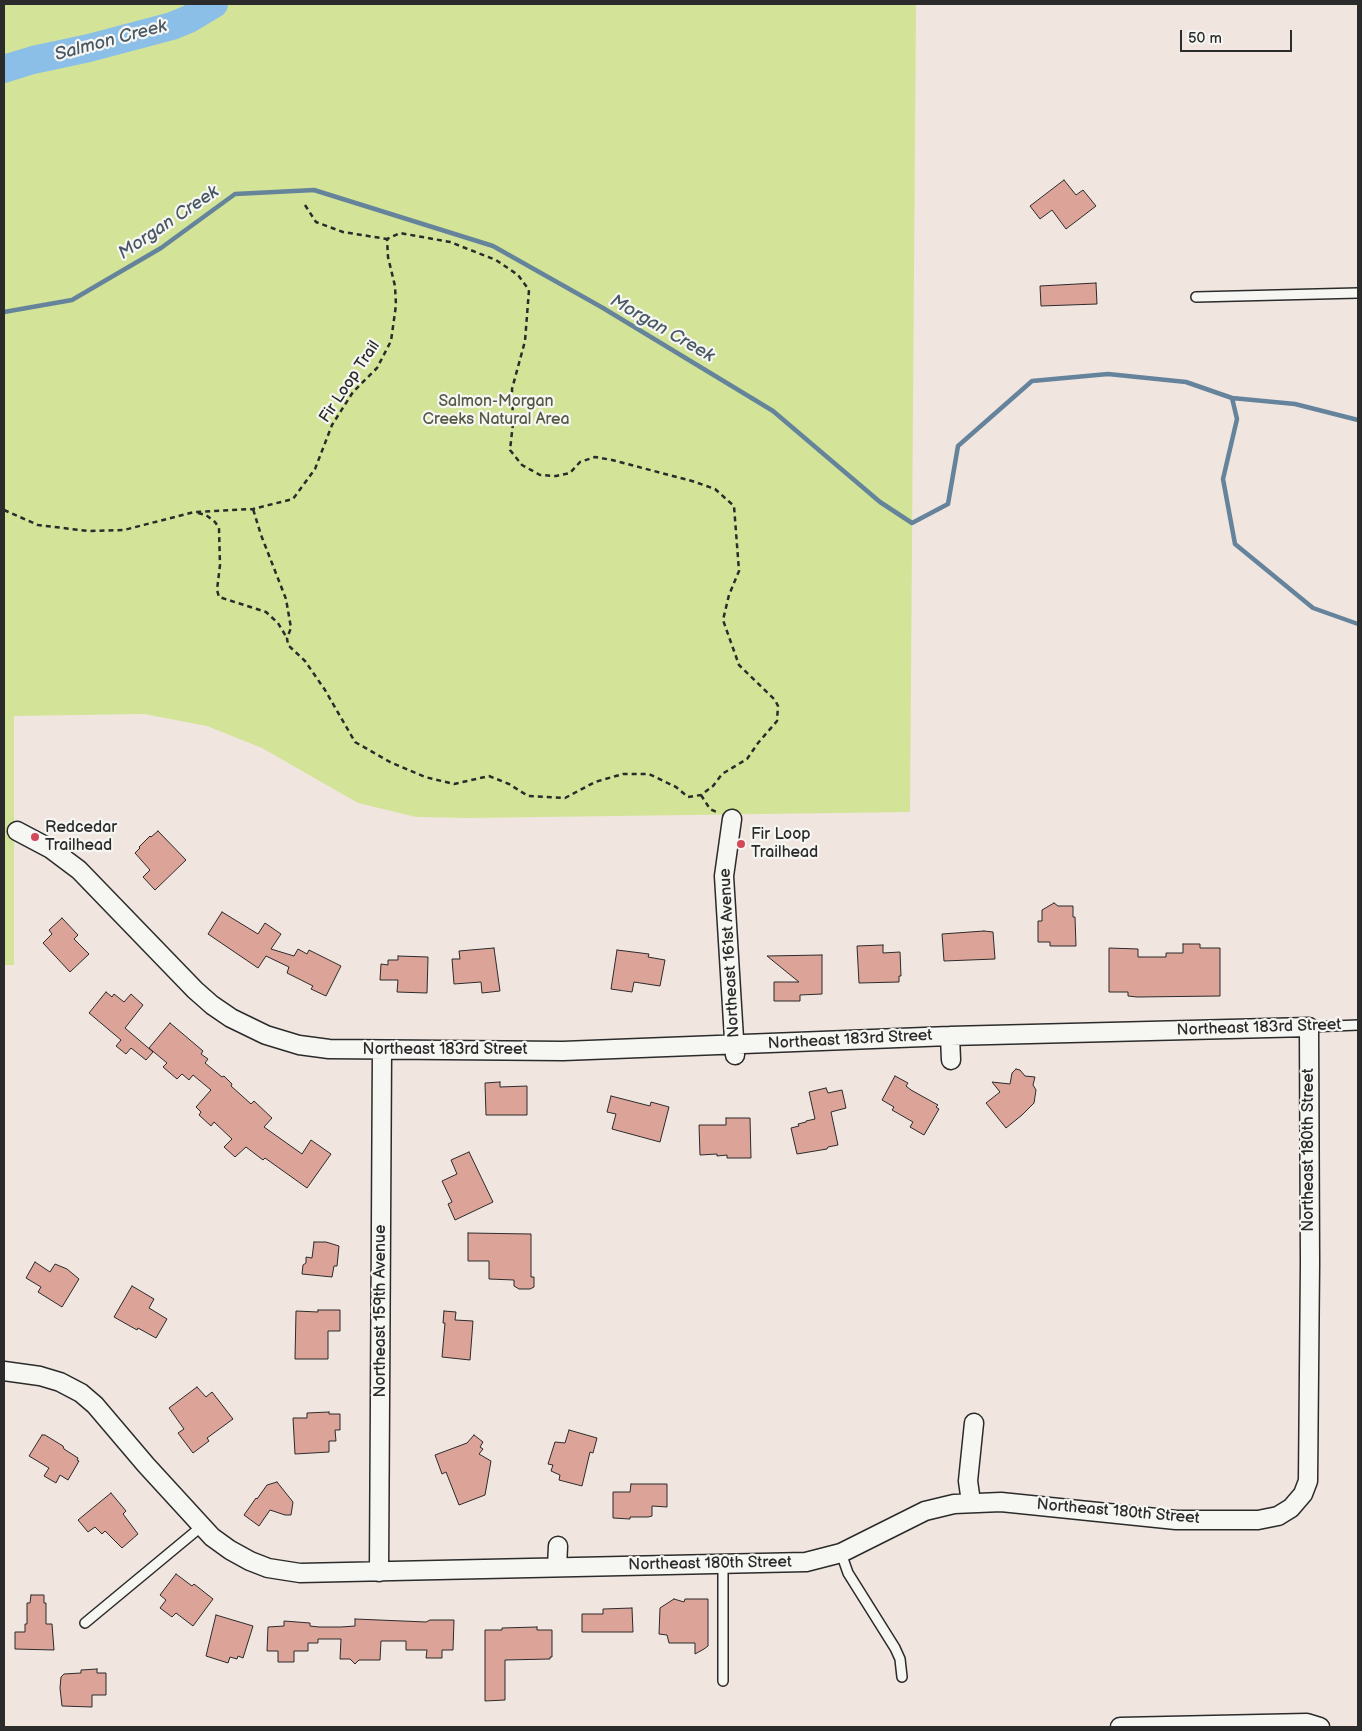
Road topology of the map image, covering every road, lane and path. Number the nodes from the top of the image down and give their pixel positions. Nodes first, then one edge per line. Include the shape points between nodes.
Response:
1 (305, 205) dead end
2 (387, 239) junction
3 (1358, 293) edge
4 (1196, 297) dead end
5 (253, 509) junction
6 (4, 510) edge
7 (194, 512) junction
8 (287, 638) junction
9 (701, 796) junction
10 (732, 819) joint
11 (17, 832) dead end
12 (1358, 1025) edge
13 (1309, 1027) junction
14 (950, 1036) junction
15 (382, 1050) junction
16 (735, 1051) junction
17 (951, 1060) dead end
18 (4, 1371) edge
19 (974, 1423) dead end
20 (971, 1502) junction
21 (202, 1526) junction
22 (558, 1546) dead end
23 (841, 1553) junction
24 (723, 1564) junction
25 (557, 1567) junction
26 (379, 1572) junction
27 (85, 1623) dead end
28 (902, 1676) dead end
29 (723, 1681) dead end
30 (1120, 1727) edge
31 (1320, 1727) edge

1 - 2 path via 316,222 343,232
2 - 5 path, Fir Loop Trail via 396,305 390,341 377,368 354,392 332,425 315,470 294,499
2 - 9 path via 400,233 450,242 496,260 518,275 529,290 525,341 512,389 510,450 522,465 540,475 556,476 570,473 580,462 595,457 612,460 714,489 734,506 738,571 724,620 738,665 775,700 777,721 746,759 722,774
3 - 4 lane
5 - 7 path, Fir Loop Trail
5 - 8 path via 286,599 291,628
6 - 7 path, Fir Loop Trail via 38,525 88,531 124,530
7 - 8 path via 206,516 219,528 220,565 216,590 219,597 266,612
8 - 9 path via 288,645 305,661 325,690 355,742 425,778 454,784 489,776 528,796 564,798 596,782 623,774 649,774 676,787 688,797
9 - 10 path via 710,809
10 - 16 street, Northeast 161st Avenue via 724,876
11 - 15 street, Northeast 183rd Street via 51,849 79,870 195,990 231,1018 299,1044 329,1049
12 - 13 lane, Northeast 183rd Street
13 - 14 street, Northeast 183rd Street
13 - 20 street, Northeast 180th Street via 1309,1439 1308,1481 1303,1494 1278,1516 1258,1520 1168,1520 1001,1502
14 - 16 street, Northeast 183rd Street
14 - 17 street, Northeast 183rd Street
15 - 16 street, Northeast 183rd Street
15 - 26 street, Northeast 159th Avenue
18 - 21 street, Northeast 180th Street via 40,1376 81,1392
19 - 20 street via 968,1481
20 - 23 street, Northeast 180th Street via 924,1511
21 - 26 street, Northeast 180th Street via 230,1550 268,1568 300,1573
21 - 27 lane
22 - 25 street
23 - 24 street, Northeast 180th Street via 806,1562
23 - 28 lane via 848,1573 900,1658
24 - 25 street, Northeast 180th Street
24 - 29 lane
25 - 26 street, Northeast 180th Street
30 - 31 street via 1307,1723

